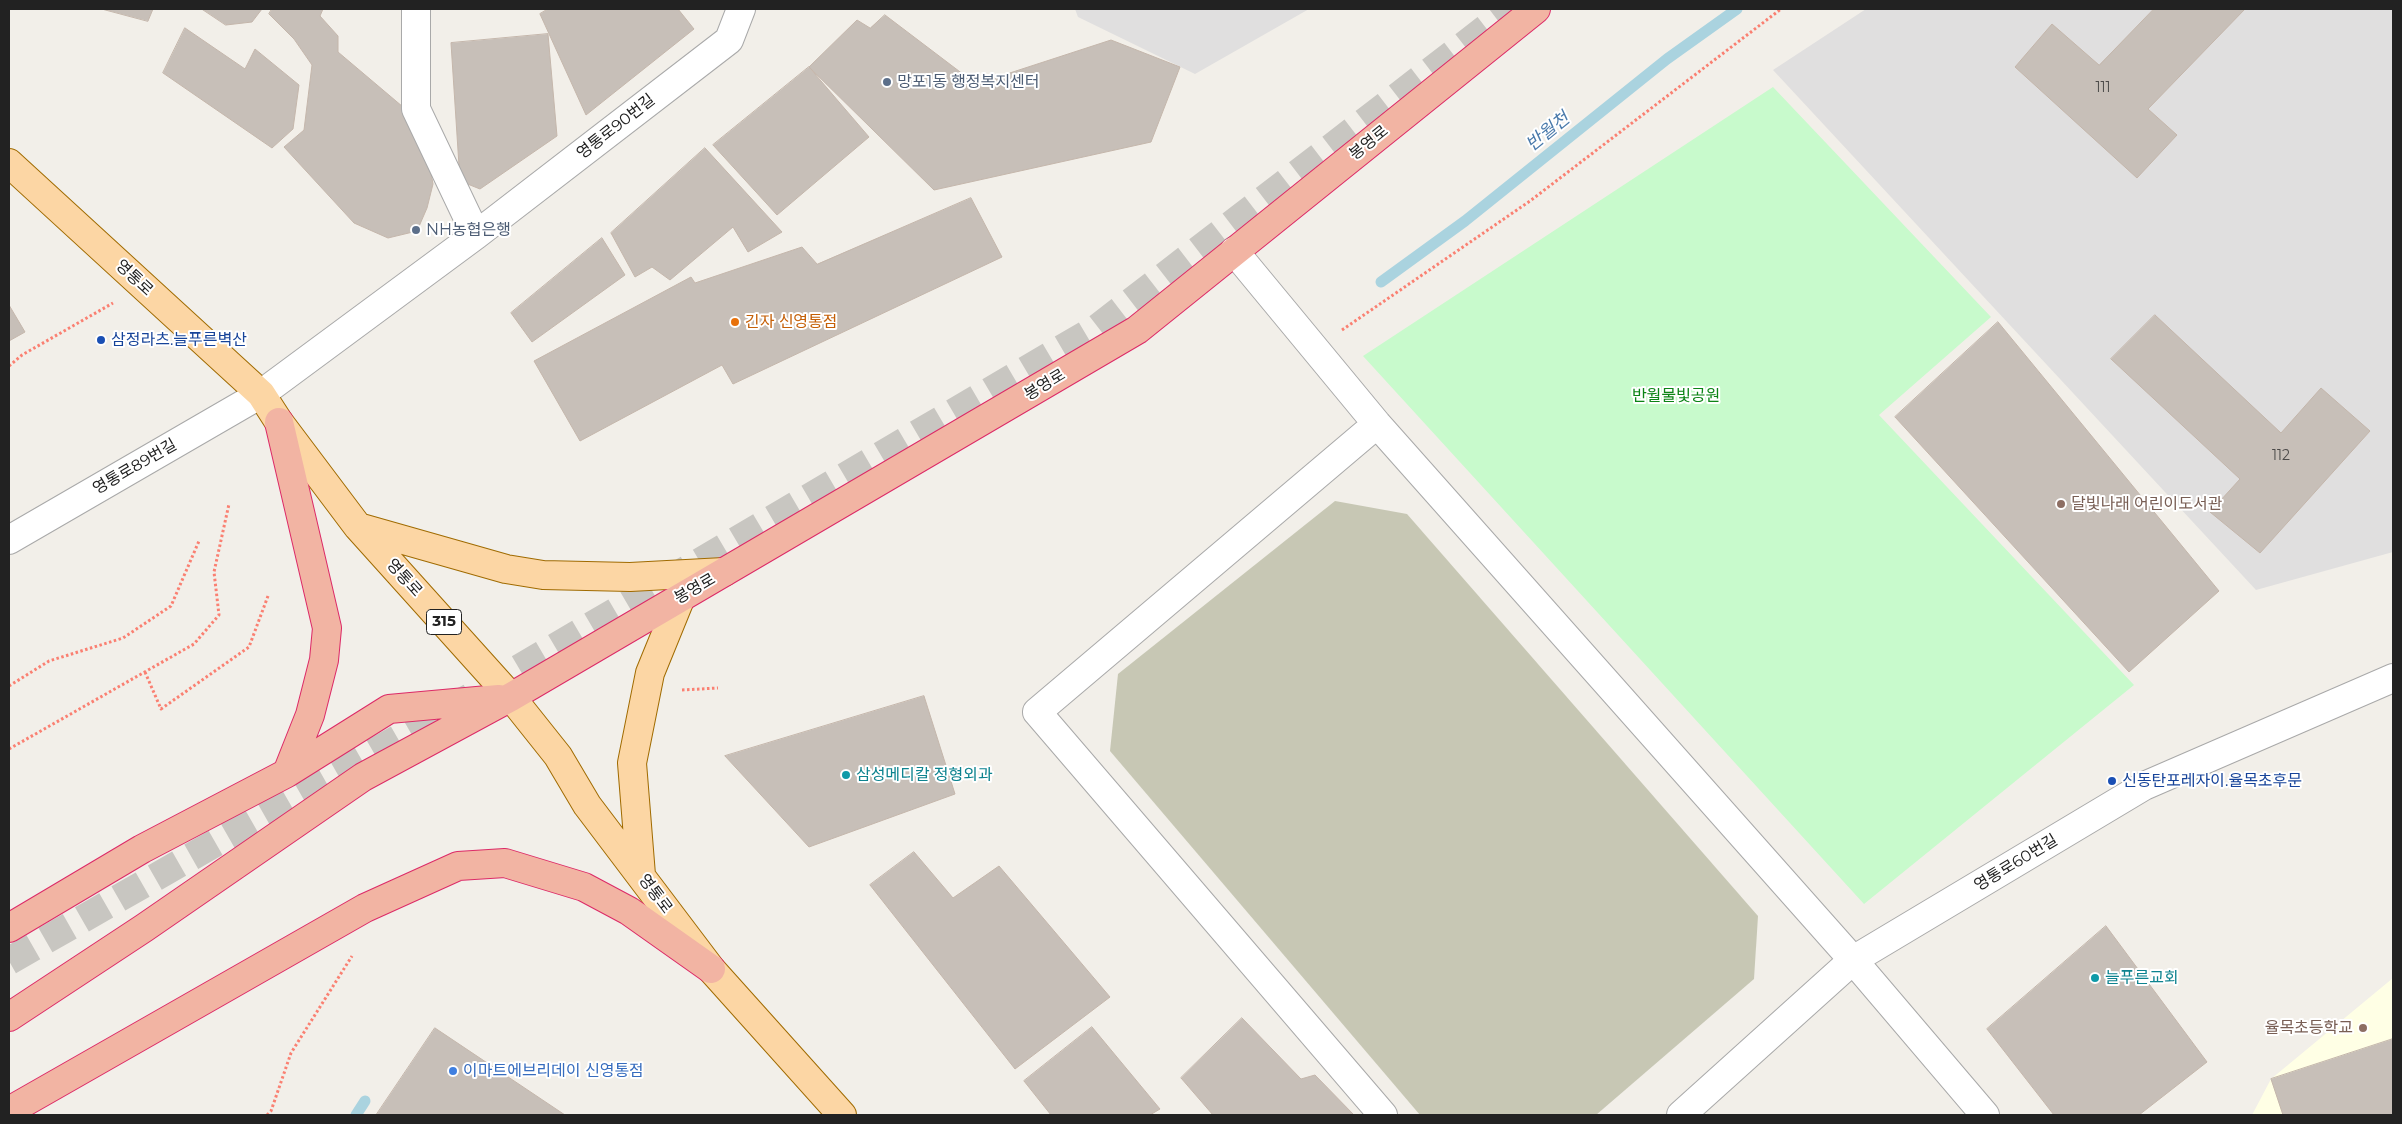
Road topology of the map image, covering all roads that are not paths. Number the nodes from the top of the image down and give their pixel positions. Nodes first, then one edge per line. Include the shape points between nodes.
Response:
1 (416, 9) edge
2 (741, 9) edge
3 (1536, 9) edge
4 (9, 162) edge
5 (476, 235) junction
6 (1234, 251) junction
7 (261, 394) junction
8 (278, 422) junction
9 (1377, 424) junction
10 (358, 527) junction
11 (9, 540) edge
12 (724, 572) junction
13 (681, 597) junction
14 (2393, 678) edge
15 (511, 698) junction
16 (287, 773) junction
17 (641, 876) junction
18 (9, 928) edge
19 (1854, 960) junction
20 (711, 969) junction
21 (9, 1018) edge
22 (9, 1111) edge
23 (842, 1115) edge
24 (1383, 1115) edge
25 (1681, 1115) edge
26 (1985, 1115) edge

1 - 5 street via 416,109
2 - 5 street, 영통로90번길 via 729,40
3 - 6 highway, 봉영로
4 - 7 main road, 영통로 / 315
5 - 7 street, 영통로90번길
6 - 9 street
6 - 12 highway, 봉영로 via 1137,330
7 - 8 main road, 영통로 / 315
7 - 11 street, 영통로89번길
8 - 10 main road, 영통로 / 315
8 - 16 highway via 327,628 324,660 310,715
9 - 19 street
9 - 24 street via 1037,712
10 - 12 main road via 506,569 543,575 630,577
10 - 15 main road, 영통로 / 315
12 - 13 highway, 봉영로
13 - 15 highway, 봉영로
13 - 17 main road via 650,672 632,763
14 - 19 street, 영통로60번길 via 2144,786
15 - 16 highway via 389,709
15 - 17 main road, 영통로 / 315 via 558,756 587,805
15 - 21 highway, 봉영로 via 363,777
16 - 18 highway via 142,849
17 - 20 main road, 영통로 / 315
19 - 25 street, 영통로60번길
19 - 26 street
20 - 22 highway via 629,911 584,886 504,863 458,866 365,908
20 - 23 main road, 영통로 / 315

